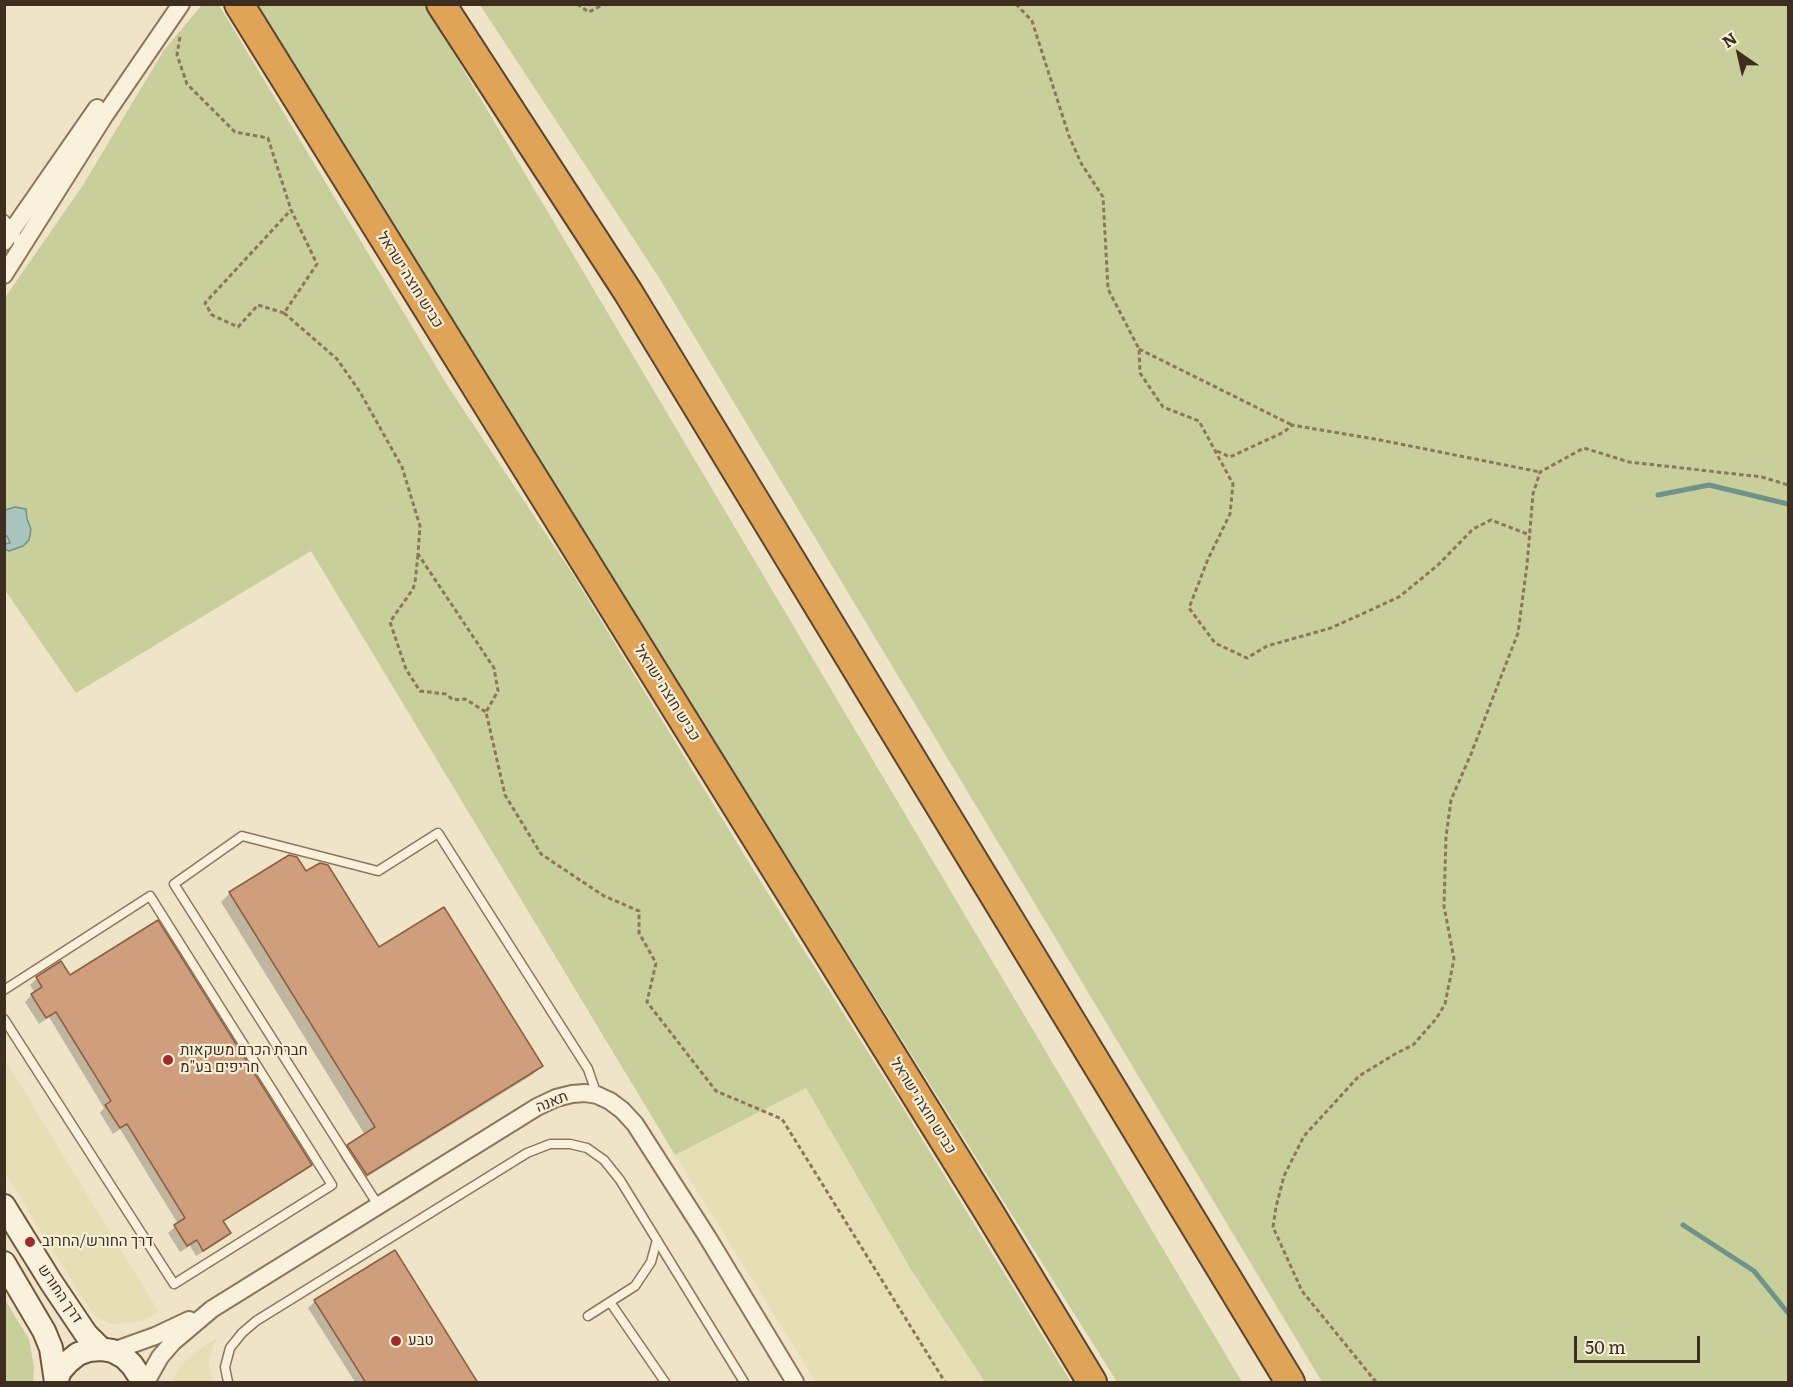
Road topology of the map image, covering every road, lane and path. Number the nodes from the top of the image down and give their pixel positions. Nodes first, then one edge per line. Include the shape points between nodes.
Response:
1 (180, 4) edge
2 (441, 4) edge
3 (577, 4) edge
4 (604, 4) edge
5 (1016, 4) edge
6 (244, 12) edge
7 (180, 34) dead end
8 (291, 210) junction
9 (8, 230) edge
10 (21, 250) junction
11 (4, 275) edge
12 (284, 312) junction
13 (1139, 349) junction
14 (1292, 425) junction
15 (1215, 451) junction
16 (1539, 472) junction
17 (1788, 485) edge
18 (1530, 535) junction
19 (418, 554) junction
20 (486, 712) junction
21 (4, 990) edge
22 (4, 1019) edge
23 (597, 1095) junction
24 (378, 1205) junction
25 (4, 1206) edge
26 (657, 1240) junction
27 (4, 1263) edge
28 (610, 1302) junction
29 (212, 1309) junction
30 (588, 1316) dead end
31 (107, 1350) junction
32 (56, 1383) edge
33 (142, 1383) edge
34 (146, 1383) edge
35 (228, 1383) edge
36 (665, 1383) edge
37 (744, 1383) edge
38 (795, 1383) edge
39 (945, 1383) edge
40 (1092, 1383) edge
41 (1290, 1383) edge
42 (1376, 1383) edge

1 - 9 street via 101,101
1 - 10 street
2 - 41 highway via 628,292
3 - 4 path via 589,12
5 - 13 path via 1032,21 1069,135 1103,197 1107,289
6 - 40 highway, כביש חוצה ישראל
7 - 8 path via 177,55 187,84 235,132 268,138
8 - 12 path via 317,264
8 - 12 path via 205,303 212,315 238,327 258,305
9 - 10 lane
10 - 11 street
12 - 19 path via 337,359 380,427 402,467 420,526
13 - 14 path
13 - 15 path via 1140,374 1163,407 1199,421
14 - 15 path via 1230,457
14 - 16 path
15 - 18 path via 1233,484 1230,514 1189,608 1215,643 1247,658 1267,646 1331,628 1399,597 1473,529 1491,520
16 - 17 path via 1584,448 1629,462 1762,477
16 - 18 path
18 - 42 path via 1518,633 1451,800 1444,906 1454,959 1445,1004 1413,1045 1359,1076 1304,1136 1284,1176 1276,1207 1273,1227 1302,1291
19 - 20 path via 494,668 498,691
19 - 20 path via 415,582 390,622 406,669 420,691 446,694 453,700 465,699
20 - 39 path via 505,795 540,854 604,896 639,911 639,933 656,963 647,1002 716,1091 782,1119
21 - 22 lane via 150,896 332,1185 174,1284
23 - 24 street, תאנה via 572,1094 537,1107
23 - 24 lane via 588,1069 438,833 378,871 242,836 174,884
23 - 38 street via 622,1110 635,1124
24 - 29 street, תאנה
25 - 31 street, דרך החורש via 86,1334
26 - 28 lane via 651,1262 636,1286
26 - 35 lane via 604,1160 587,1148 550,1144 527,1153 256,1321 230,1348 225,1367
26 - 37 lane
27 - 32 street, דרך החורש via 44,1331
28 - 30 lane
28 - 36 lane
29 - 31 street, תאנה via 155,1336
29 - 34 street, תאנה via 173,1342
31 - 32 street via 78,1354 64,1366
31 - 33 street, דרך החורש via 132,1365

